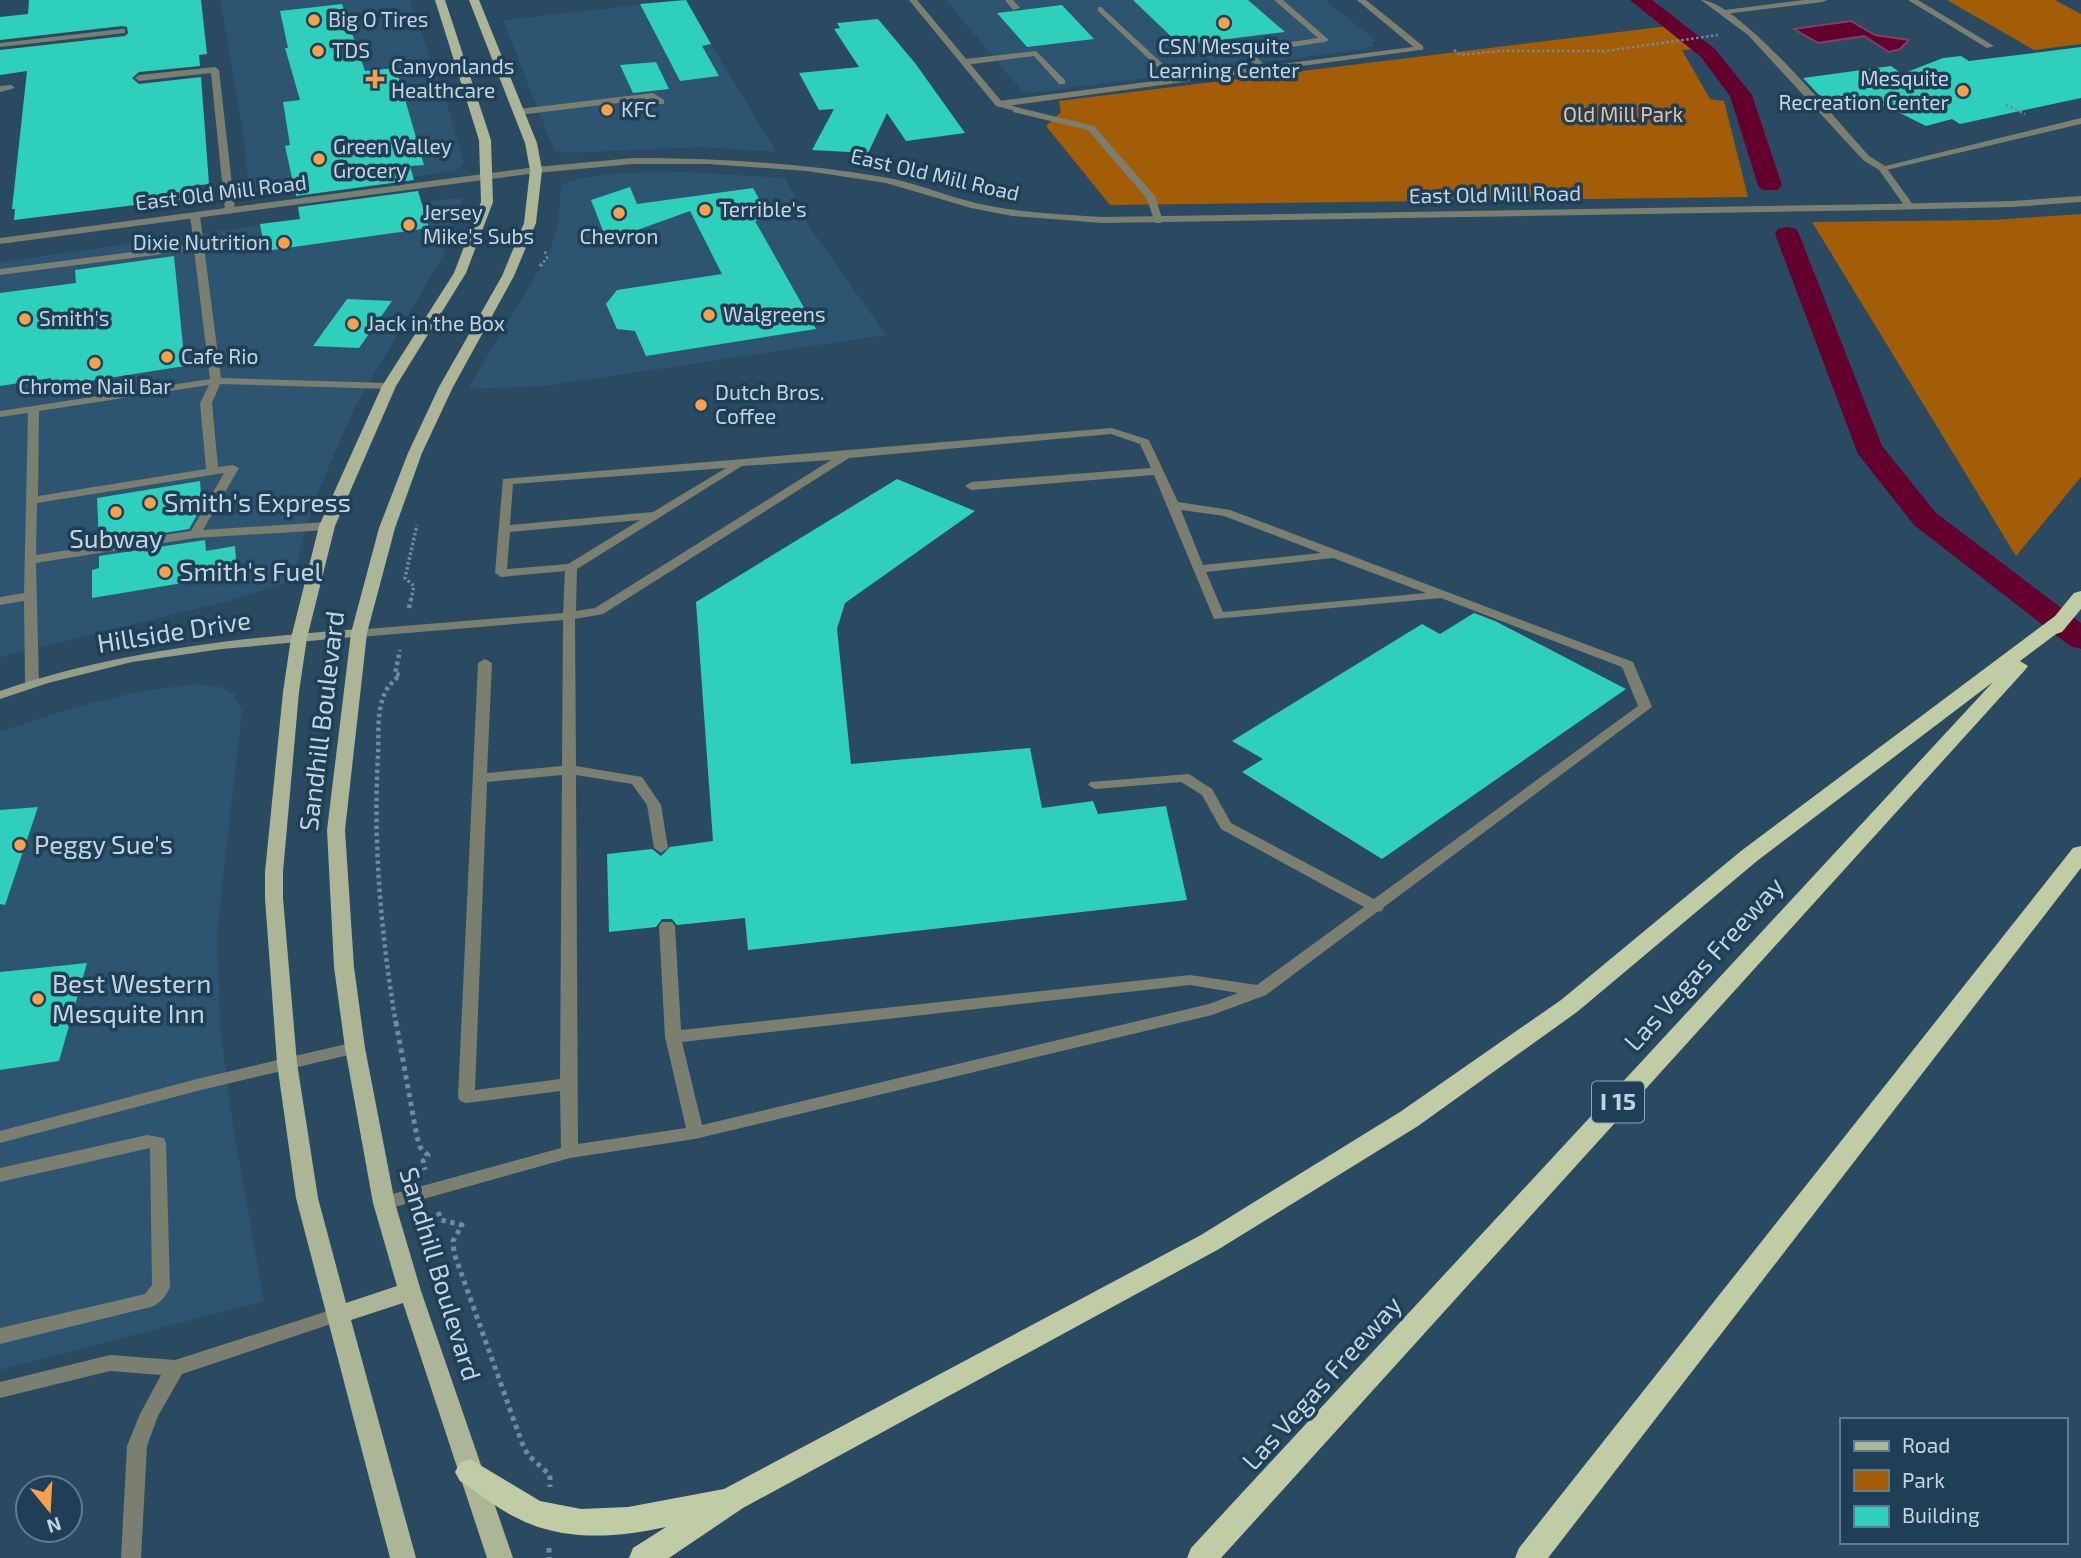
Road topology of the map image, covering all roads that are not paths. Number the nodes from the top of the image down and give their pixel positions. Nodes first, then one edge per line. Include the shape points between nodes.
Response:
1 (440, 0) edge
2 (463, 0) edge
3 (474, 0) edge
4 (914, 0) edge
5 (1009, 0) edge
6 (1278, 0) edge
7 (1361, 0) edge
8 (1705, 0) edge
9 (1823, 0) edge
10 (1912, 0) edge
11 (1016, 8) dead end
12 (1101, 9) dead end
13 (1725, 12) junction
14 (122, 31) dead end
15 (489, 38) junction
16 (0, 45) edge
17 (1990, 46) dead end
18 (965, 62) junction
19 (1264, 68) junction
20 (139, 78) dead end
21 (1176, 80) junction
22 (1062, 82) dead end
23 (11, 88) dead end
24 (0, 89) edge
25 (661, 102) dead end
26 (999, 104) junction
27 (519, 112) junction
28 (2081, 121) edge
29 (1882, 168) junction
30 (536, 170) junction
31 (486, 178) junction
32 (2081, 199) edge
33 (1909, 206) junction
34 (230, 211) junction
35 (195, 216) junction
36 (1157, 221) junction
37 (0, 241) edge
38 (199, 246) junction
39 (0, 272) edge
40 (216, 381) junction
41 (389, 386) junction
42 (34, 409) junction
43 (0, 414) edge
44 (846, 455) junction
45 (739, 465) junction
46 (212, 470) junction
47 (1156, 471) junction
48 (971, 486) dead end
49 (32, 500) junction
50 (1173, 505) junction
51 (657, 515) junction
52 (327, 526) junction
53 (504, 528) junction
54 (195, 534) junction
55 (1333, 555) junction
56 (30, 560) junction
57 (571, 567) junction
58 (1199, 569) junction
59 (1441, 595) junction
60 (30, 596) junction
61 (2081, 597) edge
62 (0, 601) edge
63 (569, 616) junction
64 (359, 633) junction
65 (299, 638) junction
66 (2034, 645) junction
67 (485, 663) dead end
68 (32, 683) junction
69 (0, 695) edge
70 (570, 769) junction
71 (479, 778) junction
72 (1096, 785) dead end
73 (661, 848) dead end
74 (2081, 853) edge
75 (1377, 907) junction
76 (667, 926) dead end
77 (1260, 991) junction
78 (673, 1037) junction
79 (355, 1048) junction
80 (287, 1063) junction
81 (568, 1084) junction
82 (695, 1133) junction
83 (0, 1137) edge
84 (570, 1152) junction
85 (0, 1175) edge
86 (384, 1203) junction
87 (410, 1291) junction
88 (337, 1315) junction
89 (0, 1336) edge
90 (175, 1368) junction
91 (0, 1390) edge
92 (470, 1472) junction
93 (733, 1499) junction
94 (131, 1558) edge
95 (403, 1558) edge
96 (500, 1558) edge
97 (644, 1558) edge
98 (1202, 1558) edge
99 (1530, 1558) edge

1 - 31 main road, Sandhill Boulevard via 485,140
2 - 15 main road via 475,31
3 - 15 main road, Sandhill Boulevard
4 - 18 street
5 - 11 street
6 - 19 street via 1325,40 1246,51
7 - 19 street via 1420,48
8 - 13 street
9 - 13 street
10 - 17 street
12 - 21 street
13 - 29 street via 1779,62 1866,159
14 - 16 street
15 - 27 main road, Sandhill Boulevard
18 - 22 street via 1037,53
18 - 26 street
19 - 21 street
20 - 34 street via 215,70
21 - 26 street
23 - 24 street
25 - 27 street via 653,96
26 - 36 street via 1091,128 1152,198
27 - 30 main road, Sandhill Boulevard
28 - 29 street
29 - 33 street
30 - 31 street, East Old Mill Road
30 - 36 street, East Old Mill Road via 633,161 760,164 887,180 1012,213
30 - 64 main road, Sandhill Boulevard via 528,229 415,453 387,528
31 - 34 street, East Old Mill Road
31 - 41 main road, Sandhill Boulevard via 487,202 460,273
32 - 33 street, East Old Mill Road
33 - 36 street, East Old Mill Road
34 - 35 street, East Old Mill Road
35 - 37 street, East Old Mill Road
35 - 38 street
38 - 39 street
38 - 40 street
40 - 41 street
40 - 42 street
40 - 46 street via 206,403
41 - 52 main road, Sandhill Boulevard
42 - 43 street
42 - 49 street
44 - 45 street
44 - 47 street via 1112,431 1145,442
44 - 63 street via 598,611
45 - 51 street
45 - 53 street via 507,481
46 - 49 street
46 - 54 street via 233,468
47 - 48 street
47 - 50 street
49 - 56 street
50 - 55 street via 1226,513
50 - 58 street
51 - 53 street
51 - 57 street
52 - 54 street
52 - 65 main road, Sandhill Boulevard
53 - 57 street via 501,573
54 - 56 street
55 - 58 street
55 - 59 street
56 - 60 street
57 - 63 street
58 - 59 street via 1218,616
59 - 75 street via 1628,665 1645,707
60 - 62 street
60 - 68 street
61 - 66 highway, Las Vegas Freeway / I 15
63 - 64 street
63 - 70 street
64 - 65 main road, Hillside Drive
64 - 79 main road, Sandhill Boulevard via 336,830 344,967
65 - 68 main road, Hillside Drive via 192,647
65 - 80 main road, Sandhill Boulevard via 274,872
66 - 93 highway via 1749,856 1569,1006 1409,1119 1210,1242
66 - 98 highway, Las Vegas Freeway / I 15
67 - 71 street
68 - 69 main road, Hillside Drive
70 - 71 street
70 - 73 street via 637,780 654,805
70 - 81 street
71 - 81 street via 466,1097
72 - 75 street via 1184,777 1208,792 1226,826
74 - 99 highway
75 - 77 street
76 - 78 street
77 - 78 street via 1190,980
77 - 82 street via 1212,1009
78 - 82 street
79 - 80 street
79 - 86 main road, Sandhill Boulevard
80 - 83 street
80 - 88 main road, Sandhill Boulevard via 307,1198
81 - 84 street
82 - 84 street
84 - 86 street
85 - 89 street via 147,1141 158,1143 161,1287 151,1300
86 - 87 main road, Sandhill Boulevard
87 - 88 main road
87 - 92 main road, Sandhill Boulevard
88 - 90 street
88 - 95 main road, Sandhill Boulevard
90 - 91 street via 110,1363
90 - 94 street via 137,1446
92 - 93 highway via 533,1511 568,1521 627,1522
92 - 96 main road, Sandhill Boulevard
93 - 97 highway

